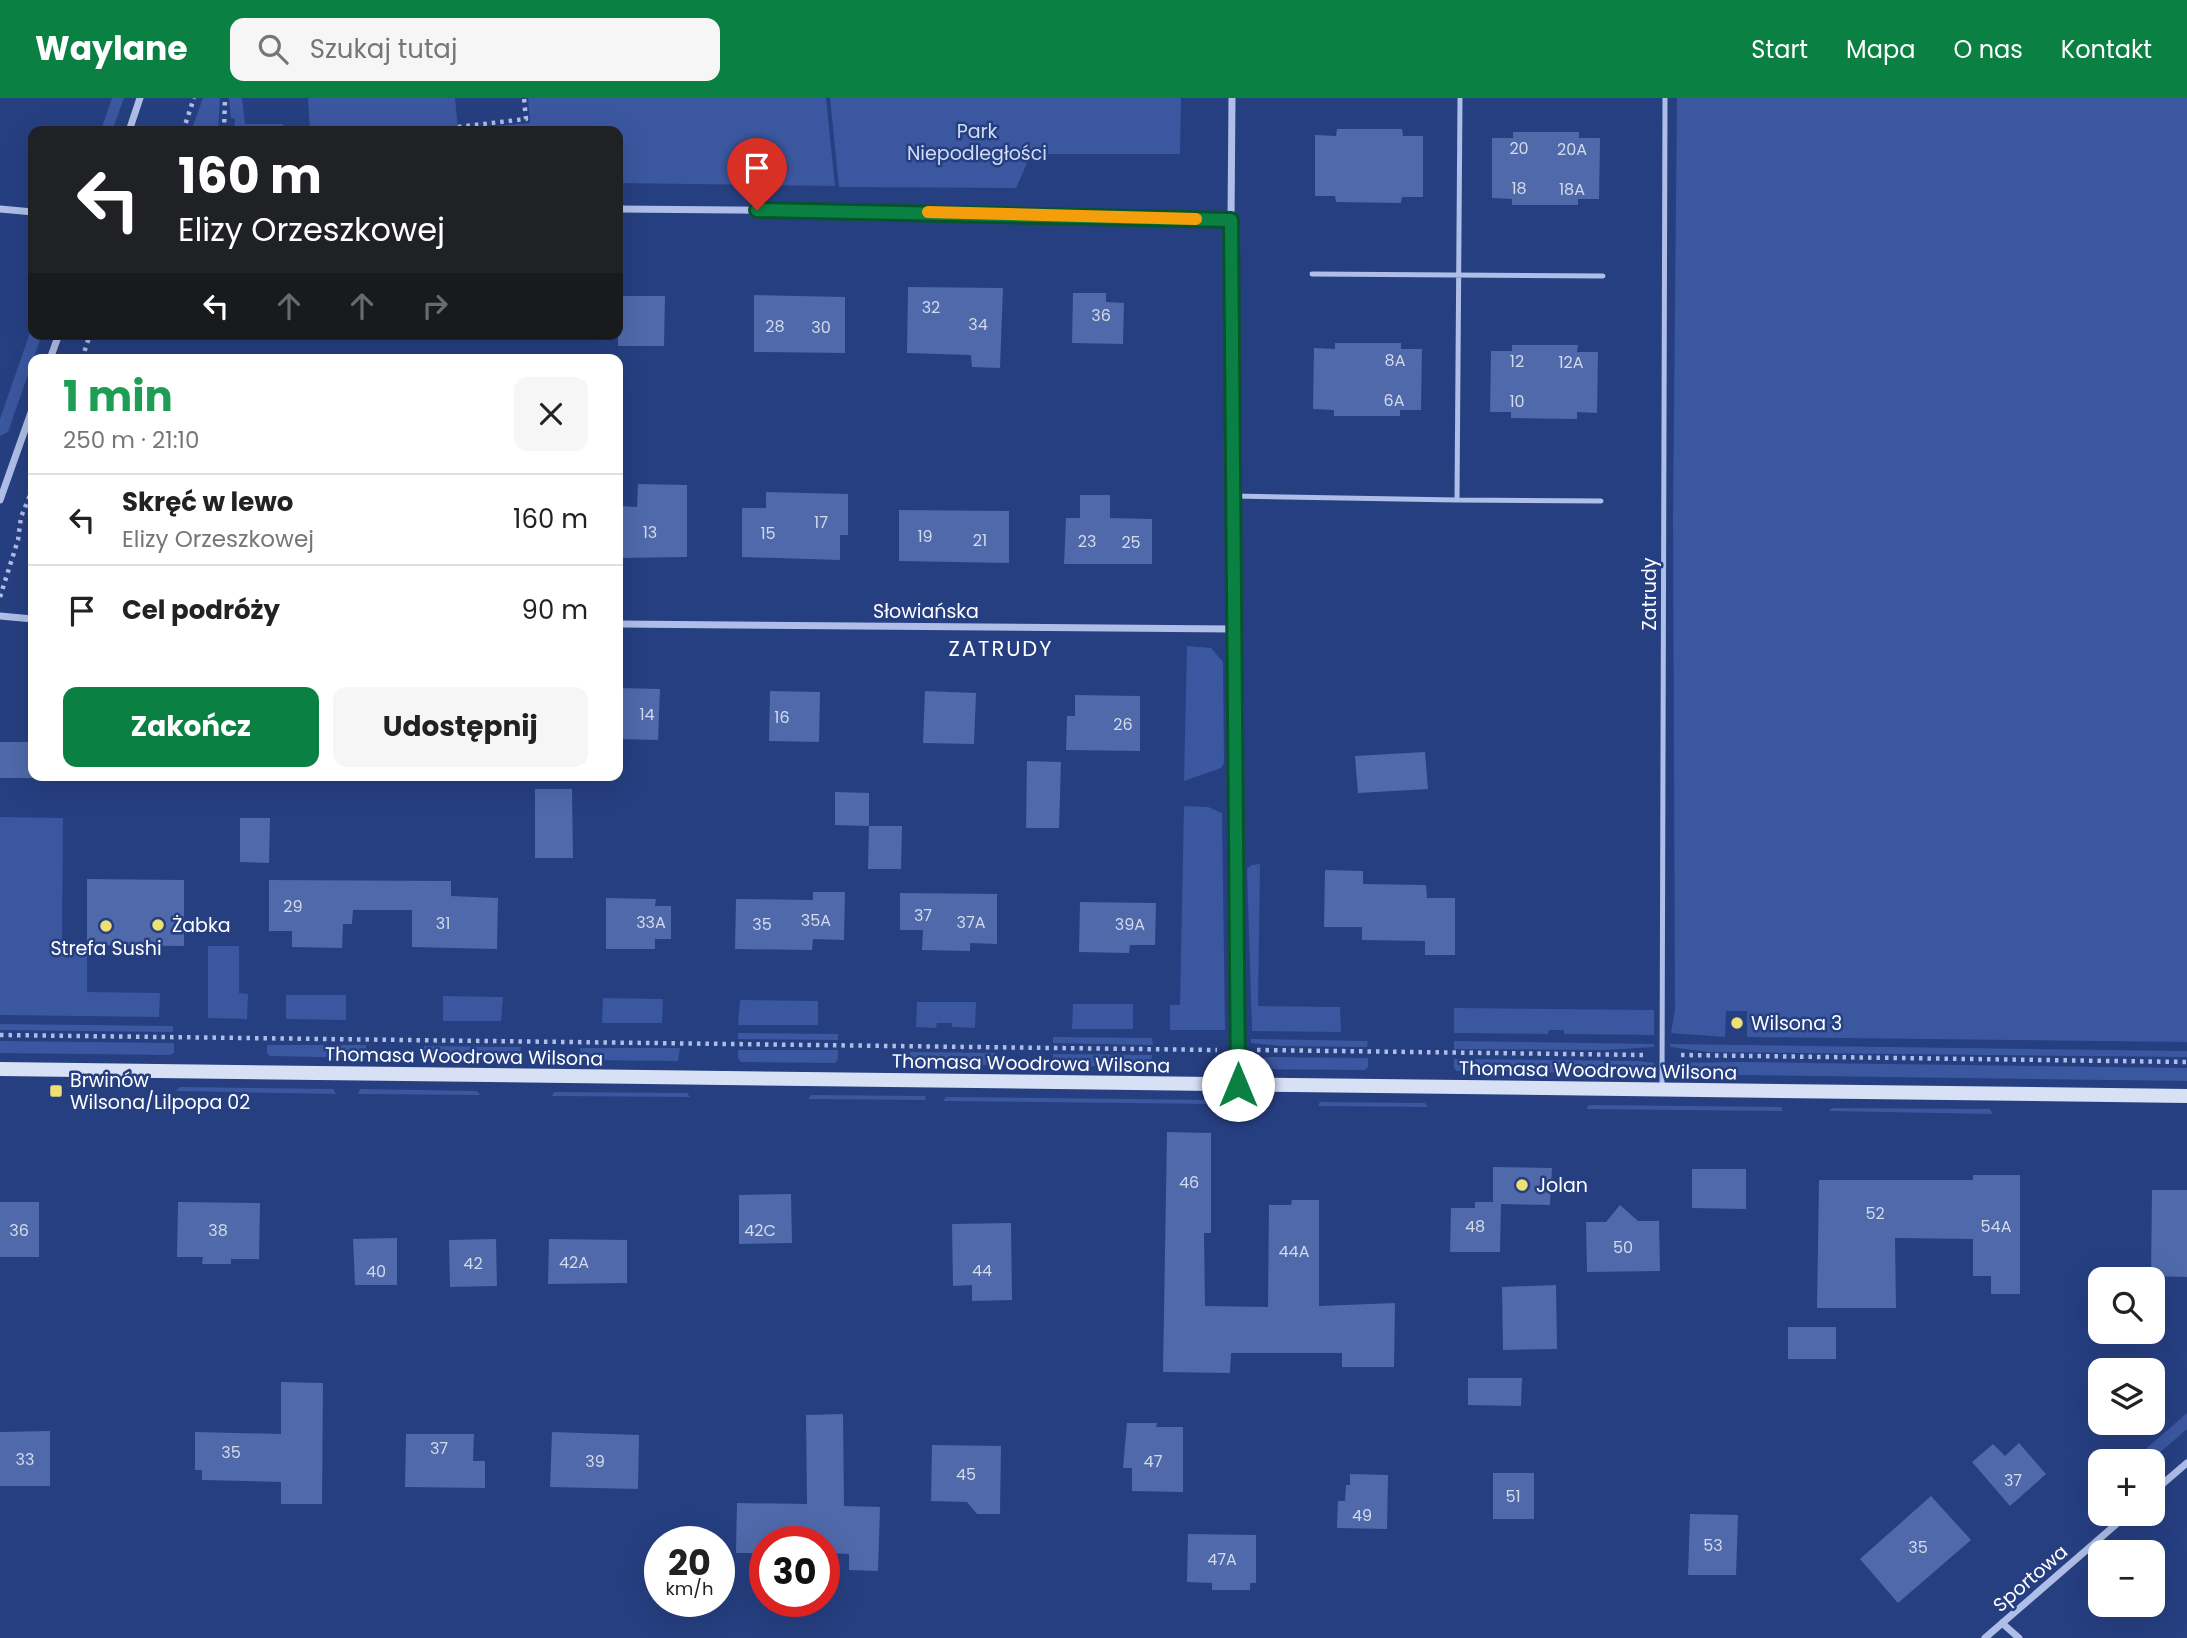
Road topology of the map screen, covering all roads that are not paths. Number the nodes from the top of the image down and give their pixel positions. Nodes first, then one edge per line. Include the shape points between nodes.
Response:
1 (140, 98) edge
2 (1232, 98) edge
3 (1460, 98) edge
4 (1665, 98) edge
5 (131, 126) edge
6 (0, 209) edge
7 (623, 209) edge
8 (28, 212) edge
9 (1231, 220) junction
10 (1312, 274) dead end
11 (1458, 275) junction
12 (1602, 276) dead end
13 (28, 421) edge
14 (1233, 496) junction
15 (0, 500) edge
16 (1457, 500) junction
17 (1601, 501) dead end
18 (0, 616) edge
19 (28, 619) edge
20 (623, 624) edge
21 (1233, 629) junction
22 (0, 1069) edge
23 (1238, 1085) junction
24 (1662, 1090) junction
25 (2187, 1096) edge
26 (2187, 1463) edge
27 (2165, 1482) edge
28 (2114, 1526) edge
29 (2002, 1623) junction
30 (1985, 1638) edge
31 (2019, 1638) edge

1 - 5 street
2 - 9 street
3 - 11 lane
4 - 24 lane, Zatrudy
6 - 8 street
7 - 9 street
9 - 14 street
10 - 11 lane
11 - 12 lane
11 - 16 lane
13 - 15 street
14 - 16 lane
14 - 21 street
16 - 17 lane
18 - 19 street
20 - 21 street, Słowiańska
21 - 23 street
22 - 23 street, Thomasa Woodrowa Wilsona
23 - 24 street, Thomasa Woodrowa Wilsona
24 - 25 street, Thomasa Woodrowa Wilsona
26 - 27 street
28 - 29 street, Sportowa
29 - 30 street, Sportowa
29 - 31 street

